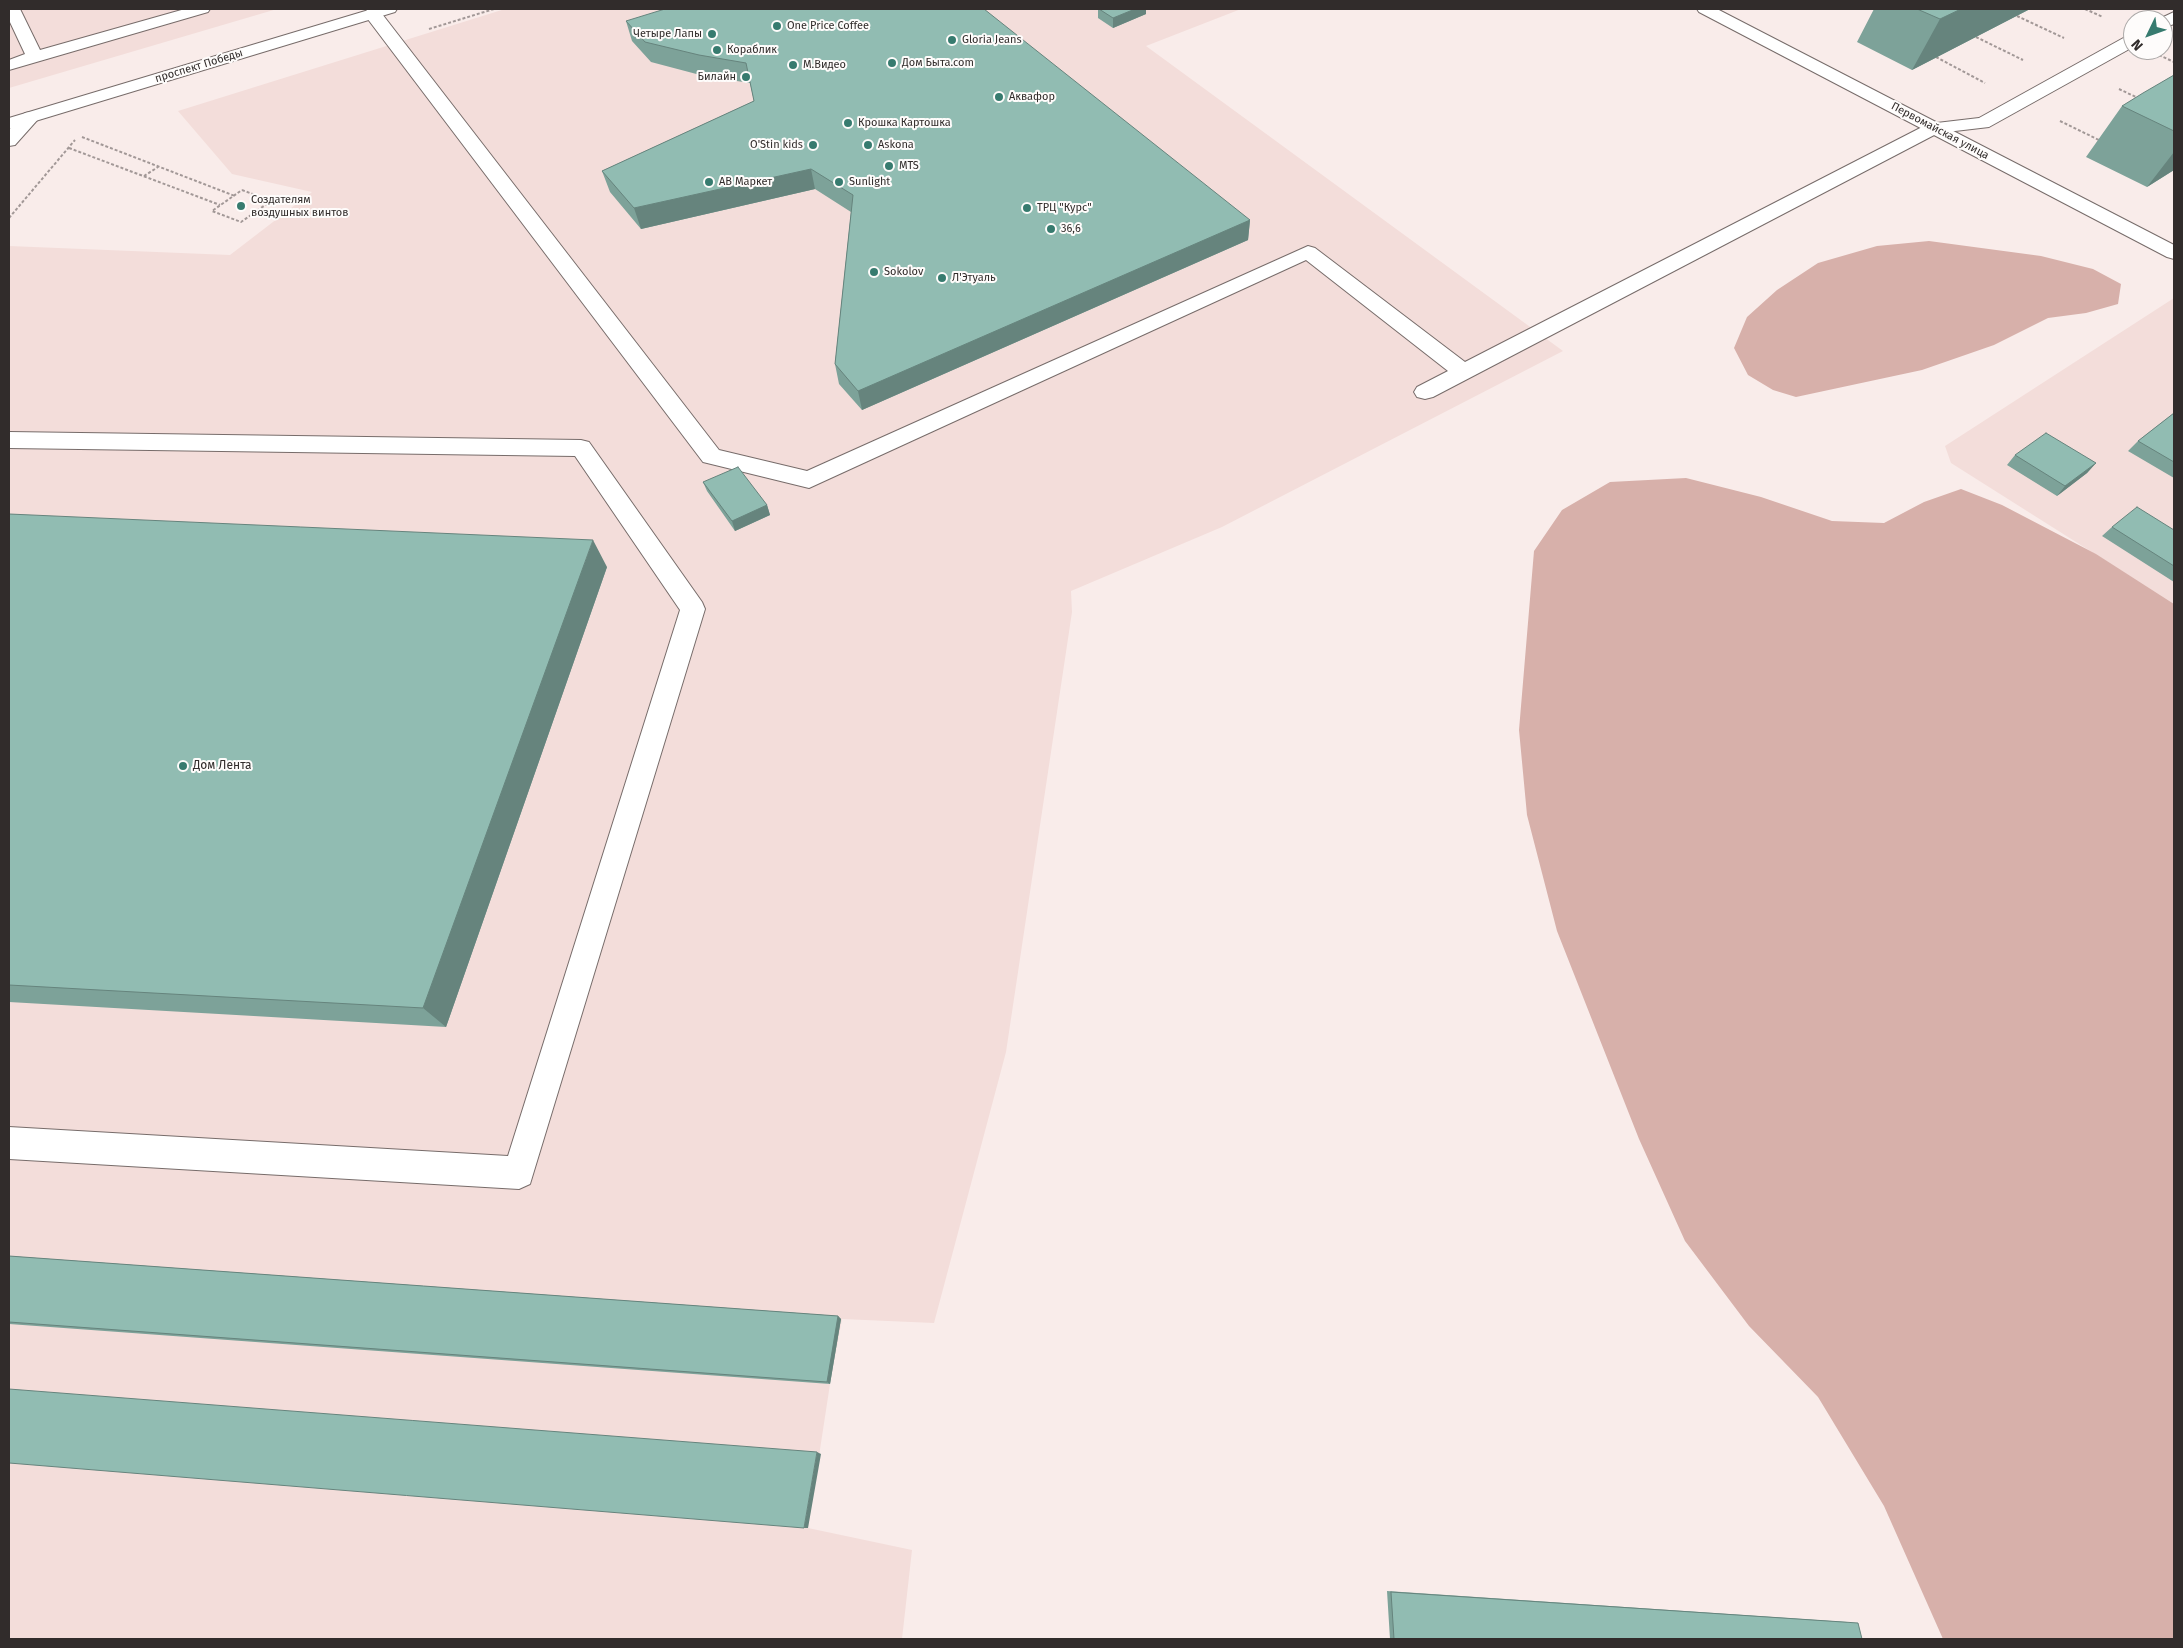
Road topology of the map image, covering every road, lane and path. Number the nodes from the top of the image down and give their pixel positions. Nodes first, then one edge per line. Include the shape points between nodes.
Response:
1 (12, 9) edge
2 (202, 9) edge
3 (494, 9) edge
4 (1705, 9) edge
5 (2169, 9) edge
6 (381, 11) edge
7 (2174, 11) edge
8 (2017, 16) dead end
9 (1976, 37) dead end
10 (393, 40) junction
11 (2123, 45) edge
12 (2103, 56) junction
13 (35, 57) junction
14 (9, 65) edge
15 (2079, 70) junction
16 (2062, 79) junction
17 (2138, 98) edge
18 (31, 117) junction
19 (9, 124) edge
20 (1934, 128) junction
21 (91, 134) dead end
22 (82, 137) junction
23 (9, 141) edge
24 (69, 148) junction
25 (158, 166) junction
26 (143, 176) junction
27 (235, 196) junction
28 (220, 205) junction
29 (9, 218) edge
30 (2140, 235) junction
31 (2174, 237) edge
32 (2174, 253) edge
33 (1464, 372) junction
34 (1425, 392) dead end
35 (9, 440) edge
36 (9, 1143) edge

1 - 13 main road
2 - 13 main road
3 - 10 path
4 - 20 main road, Первомайская улица
5 - 7 main road
6 - 10 main road
6 - 18 main road, проспект Победы
8 - 12 path
9 - 16 path
10 - 33 main road via 711,456 809,480 1308,252
11 - 12 main road
12 - 15 main road
13 - 14 main road
15 - 16 main road
15 - 17 path
16 - 20 main road via 1983,123
18 - 19 main road, проспект Победы
18 - 23 main road
20 - 30 main road, Первомайская улица
20 - 33 main road
21 - 22 path
22 - 24 path
22 - 25 path
24 - 26 path
24 - 29 path
25 - 26 path
25 - 27 path
26 - 28 path
27 - 28 path
27 - 28 path via 242,190 271,201 241,222 212,211
30 - 31 main road
30 - 32 main road, Первомайская улица
33 - 34 main road
35 - 36 main road via 581,448 693,610 519,1173

